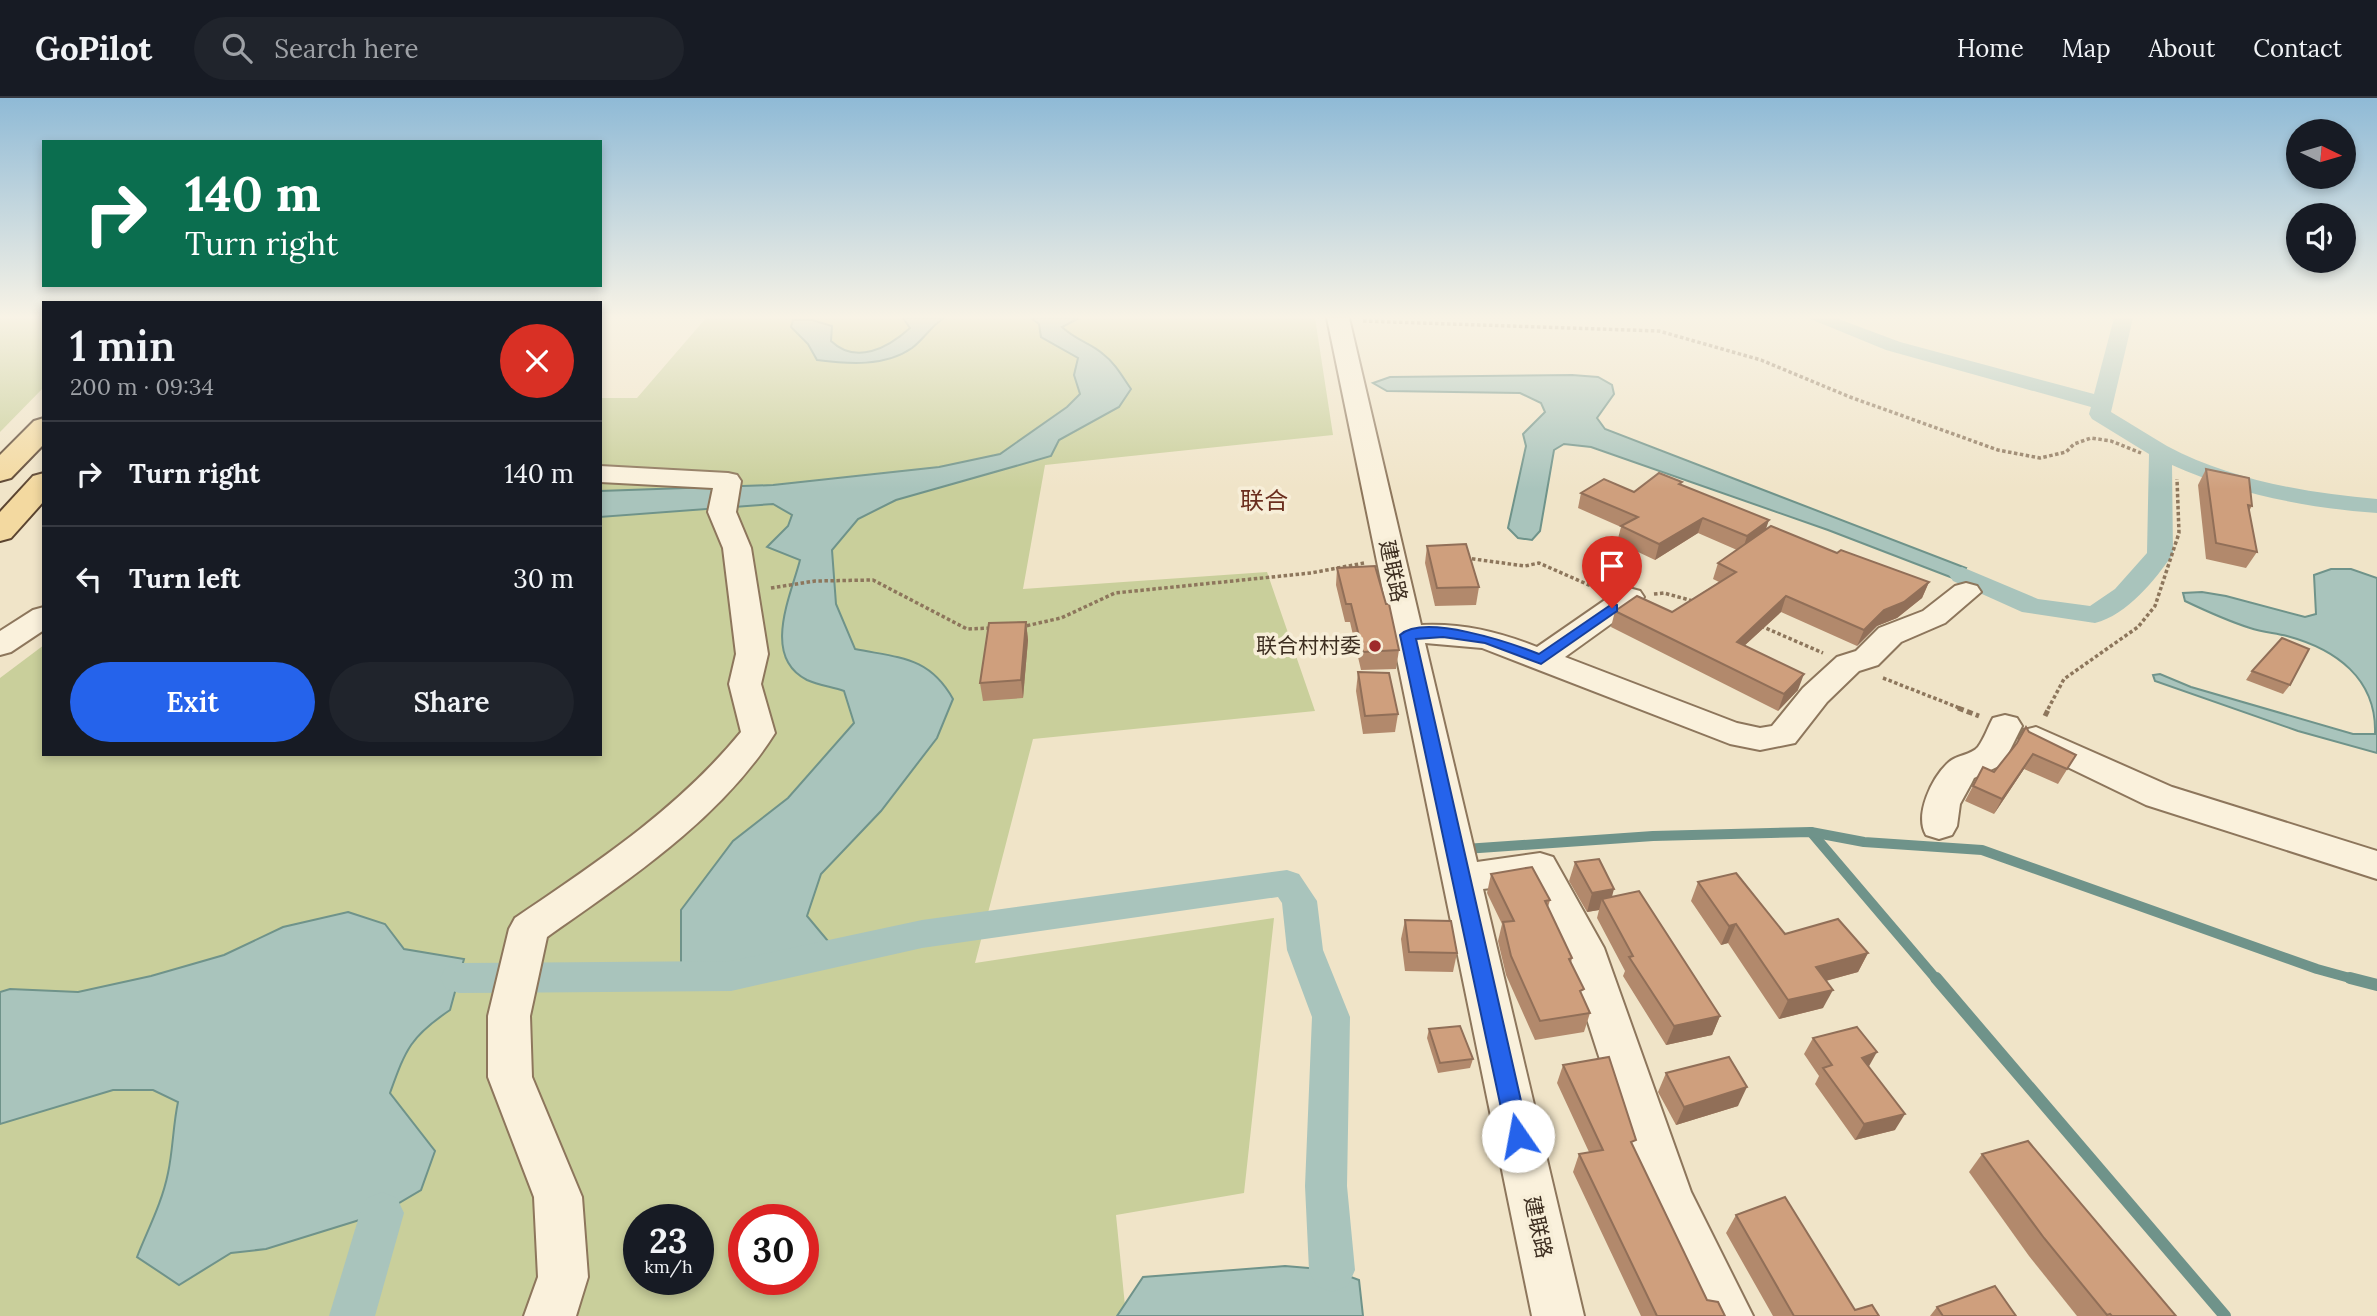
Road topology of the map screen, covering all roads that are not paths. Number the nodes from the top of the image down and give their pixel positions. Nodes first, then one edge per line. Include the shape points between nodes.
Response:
1 (1350, 375) edge
2 (42, 429) edge
3 (0, 472) edge
4 (602, 474) edge
5 (42, 484) edge
6 (0, 531) edge
7 (1966, 592) dead end
8 (1629, 597) road end
9 (42, 617) edge
10 (1408, 635) junction
11 (0, 645) edge
12 (1541, 660) junction
13 (1939, 826) dead end
14 (2377, 865) edge
15 (1461, 878) junction
16 (550, 1316) edge
17 (1558, 1316) edge
18 (1727, 1316) edge

1 - 10 street, 建联路
2 - 3 main road
4 - 16 street via 725,496 752,654 746,684 758,733 720,780 660,835 529,929 509,1016 510,1077 558,1197 563,1277
5 - 6 main road
7 - 12 street via 1934,617 1890,635 1867,658 1848,664 1783,734 1760,738 1730,733
8 - 12 street
9 - 11 street
10 - 12 street via 1443,633 1488,639
10 - 15 street, 建联路
13 - 14 street via 1941,804 1962,770 1991,756 2019,731 2159,796
15 - 17 street, 建联路
15 - 18 street via 1540,867 1584,948 1669,1199

